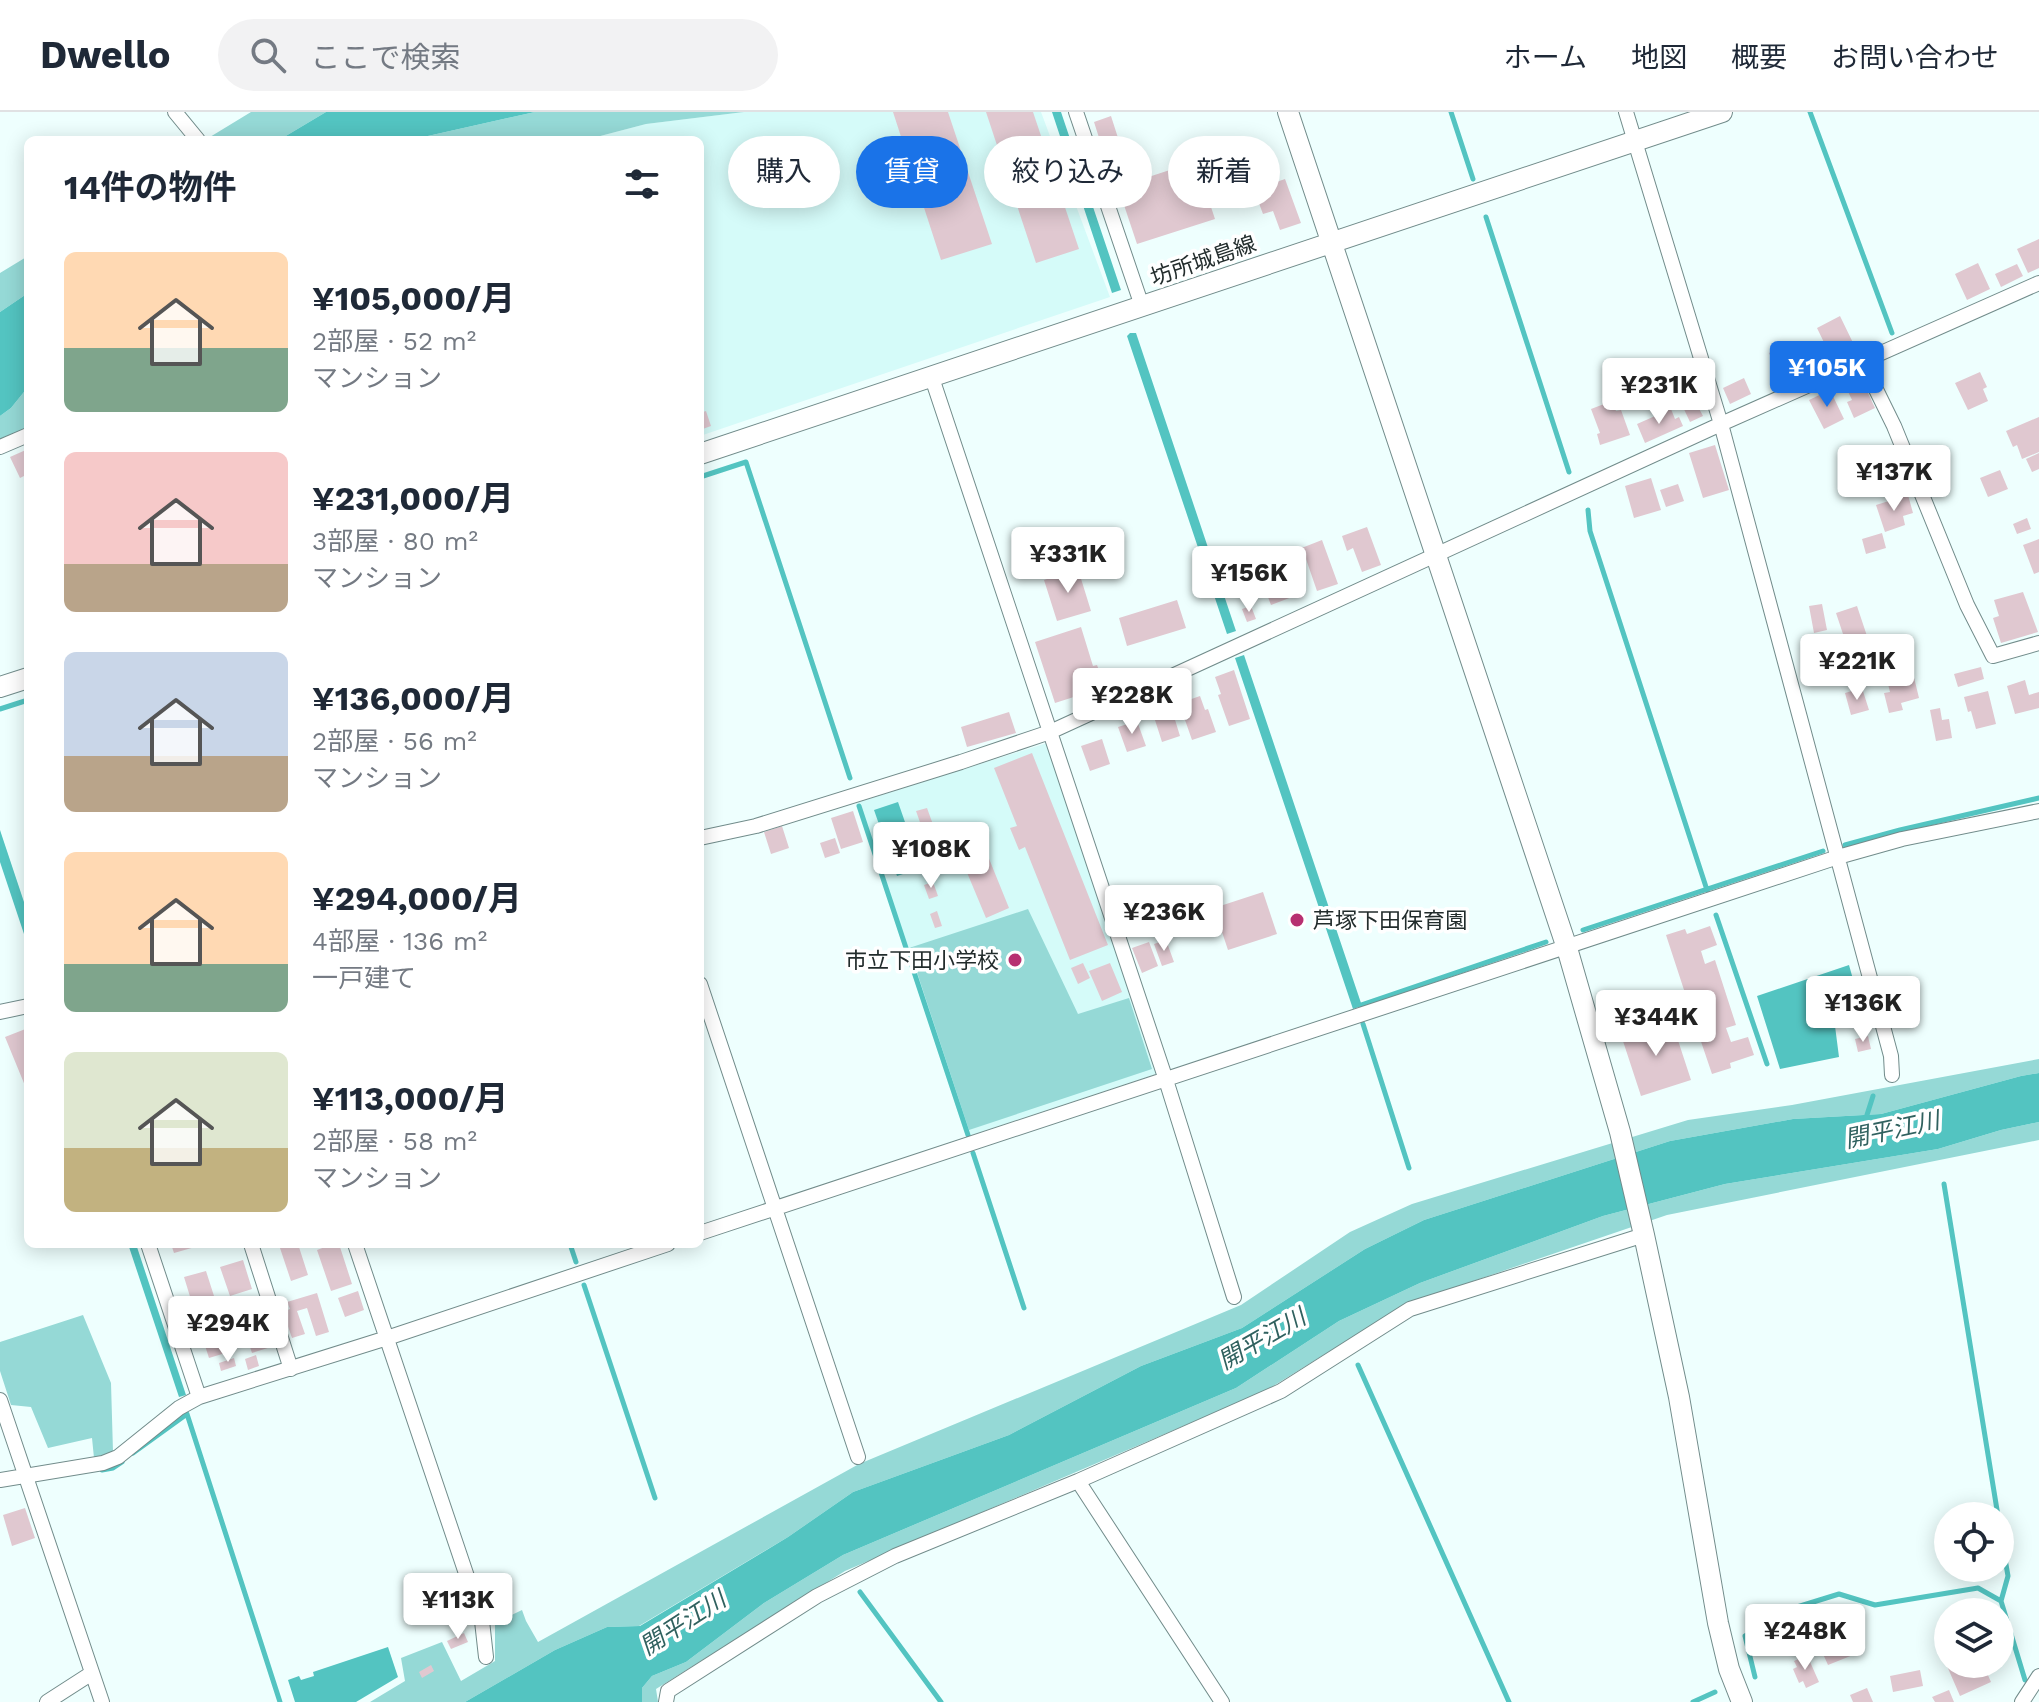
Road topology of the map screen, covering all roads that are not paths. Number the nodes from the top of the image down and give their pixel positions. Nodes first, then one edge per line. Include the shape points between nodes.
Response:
1 (175, 112) edge
2 (1076, 112) edge
3 (1288, 112) edge
4 (1626, 112) edge
5 (1722, 112) edge
6 (195, 136) edge
7 (1635, 141) junction
8 (1330, 242) junction
9 (2039, 283) edge
10 (1142, 306) junction
11 (1862, 361) junction
12 (932, 378) junction
13 (1721, 424) junction
14 (24, 437) edge
15 (0, 447) edge
16 (704, 453) edge
17 (1436, 554) junction
18 (2039, 643) edge
19 (24, 679) edge
20 (0, 687) edge
21 (1050, 732) junction
22 (2039, 811) edge
23 (704, 837) edge
24 (1838, 857) junction
25 (1567, 948) junction
26 (704, 996) edge
27 (24, 1007) edge
28 (0, 1012) edge
29 (1892, 1075) dead end
30 (1166, 1080) junction
31 (775, 1208) junction
32 (1643, 1230) junction
33 (704, 1232) edge
34 (149, 1248) edge
35 (252, 1248) edge
36 (356, 1248) edge
37 (656, 1248) edge
38 (1234, 1297) dead end
39 (387, 1338) junction
40 (291, 1369) junction
41 (199, 1397) junction
42 (0, 1400) edge
43 (858, 1457) dead end
44 (25, 1476) junction
45 (0, 1480) edge
46 (1078, 1481) junction
47 (486, 1657) dead end
48 (92, 1673) junction
49 (2039, 1676) edge
50 (47, 1702) edge
51 (102, 1702) edge
52 (666, 1702) edge
53 (1222, 1702) edge
54 (1742, 1702) edge
55 (2022, 1702) edge

1 - 6 street
2 - 10 street
3 - 8 street
4 - 7 street
5 - 7 street, 坊所城島線
7 - 8 street, 坊所城島線
7 - 13 street
8 - 10 street, 坊所城島線
8 - 17 street
9 - 11 street
10 - 12 street, 坊所城島線
11 - 13 street
11 - 18 street via 1993,656
12 - 16 street, 坊所城島線
12 - 21 street
13 - 17 street
13 - 24 street
14 - 15 street
17 - 21 street
17 - 25 street
19 - 20 street
21 - 23 street via 756,826
21 - 30 street
22 - 24 street
24 - 25 street
24 - 29 street
25 - 30 street
25 - 32 street
26 - 31 street
27 - 28 street
30 - 31 street
30 - 38 street
31 - 33 street
31 - 43 street
32 - 46 street via 1410,1309 1281,1391
32 - 54 street via 1679,1397 1718,1623
34 - 41 street
35 - 40 street
36 - 39 street
37 - 39 street
39 - 40 street
39 - 47 street via 482,1621
40 - 41 street
41 - 44 street via 118,1457
42 - 44 street
44 - 45 street
44 - 48 street
46 - 52 street via 895,1556 817,1596 668,1691
46 - 53 street
48 - 50 street
48 - 51 street
49 - 55 street

